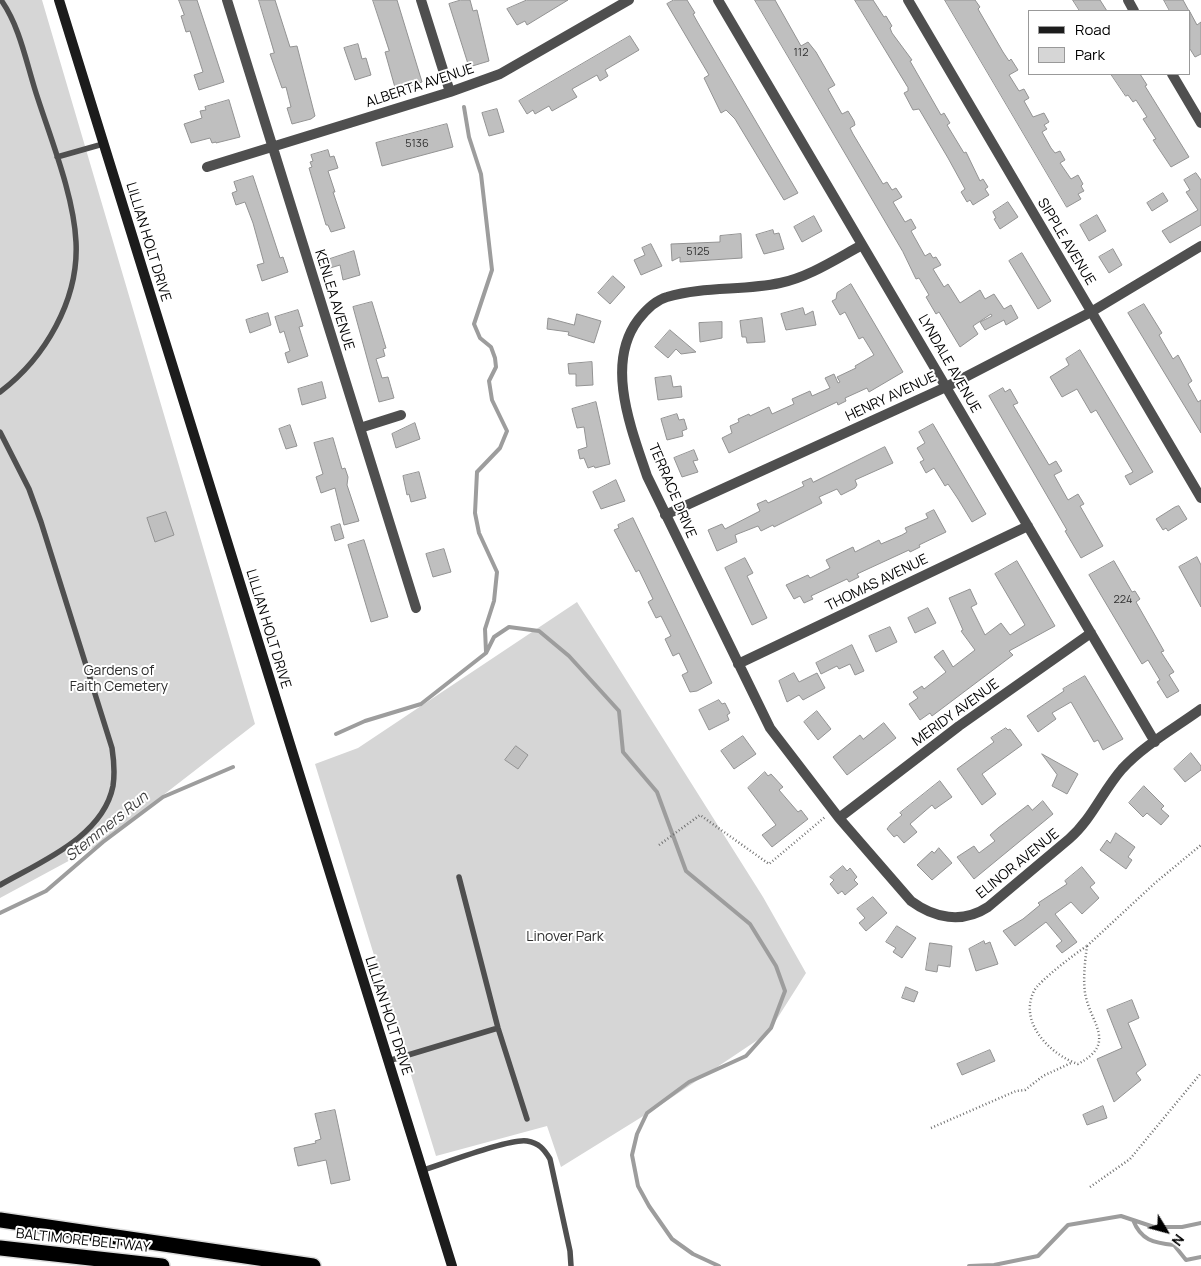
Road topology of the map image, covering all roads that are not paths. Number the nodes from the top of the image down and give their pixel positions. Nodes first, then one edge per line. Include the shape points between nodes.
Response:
1 (1, 0) edge
2 (58, 0) edge
3 (227, 0) edge
4 (421, 0) edge
5 (629, 0) edge
6 (718, 0) edge
7 (908, 0) edge
8 (1173, 75) edge
9 (450, 92) junction
10 (1201, 123) edge
11 (103, 144) junction
12 (271, 146) junction
13 (57, 157) junction
14 (207, 167) dead end
15 (862, 245) junction
16 (1201, 246) edge
17 (1091, 312) junction
18 (946, 387) junction
19 (0, 392) edge
20 (401, 415) dead end
21 (360, 428) junction
22 (0, 432) edge
23 (1201, 498) edge
24 (665, 516) junction
25 (1028, 526) junction
26 (416, 608) dead end
27 (1091, 633) junction
28 (738, 664) junction
29 (1201, 709) edge
30 (1155, 742) junction
31 (836, 814) junction
32 (459, 876) dead end
33 (0, 885) edge
34 (498, 1028) junction
35 (388, 1061) junction
36 (527, 1119) dead end
37 (423, 1170) junction
38 (0, 1220) edge
39 (0, 1248) edge
40 (162, 1266) edge
41 (313, 1266) edge
42 (452, 1266) edge
43 (571, 1266) edge

1 - 13 lane via 15,27
2 - 11 main road, LILLIAN HOLT DRIVE
3 - 12 street, KENLEA AVENUE
4 - 9 street
5 - 9 street, ALBERTA AVENUE via 500,74
6 - 15 street, LYNDALE AVENUE
7 - 17 street, SIPPLE AVENUE
8 - 10 street
9 - 12 street, ALBERTA AVENUE
11 - 13 lane
11 - 35 main road, LILLIAN HOLT DRIVE
12 - 14 street, ALBERTA AVENUE
12 - 21 street, KENLEA AVENUE
13 - 19 lane via 73,219 75,271 54,330 41,352
15 - 18 street, LYNDALE AVENUE
15 - 24 street, TERRACE DRIVE via 781,283 664,297 648,309 627,335 622,360 626,404 633,436
16 - 17 street, HENRY AVENUE
17 - 18 street, HENRY AVENUE
17 - 23 street, SIPPLE AVENUE
18 - 24 street, HENRY AVENUE
18 - 25 street, LYNDALE AVENUE
20 - 21 street
21 - 26 street, KENLEA AVENUE
22 - 33 lane via 28,489 55,565 112,748 115,770 106,805 87,831 65,848
24 - 28 street, TERRACE DRIVE
25 - 27 street, LYNDALE AVENUE
25 - 28 street, THOMAS AVENUE
27 - 30 street, LYNDALE AVENUE
27 - 31 street, MERIDY AVENUE
28 - 31 street, TERRACE DRIVE via 770,728
29 - 30 street, ELINOR AVENUE
30 - 31 street, ELINOR AVENUE via 1138,752 1121,770 1083,828 988,908 970,916 940,916 911,901
32 - 34 lane
34 - 35 lane
34 - 36 lane
35 - 37 main road, LILLIAN HOLT DRIVE
37 - 42 main road, LILLIAN HOLT DRIVE
37 - 43 lane via 516,1140 537,1144 550,1159
38 - 41 highway
39 - 40 highway, BALTIMORE BELTWAY

